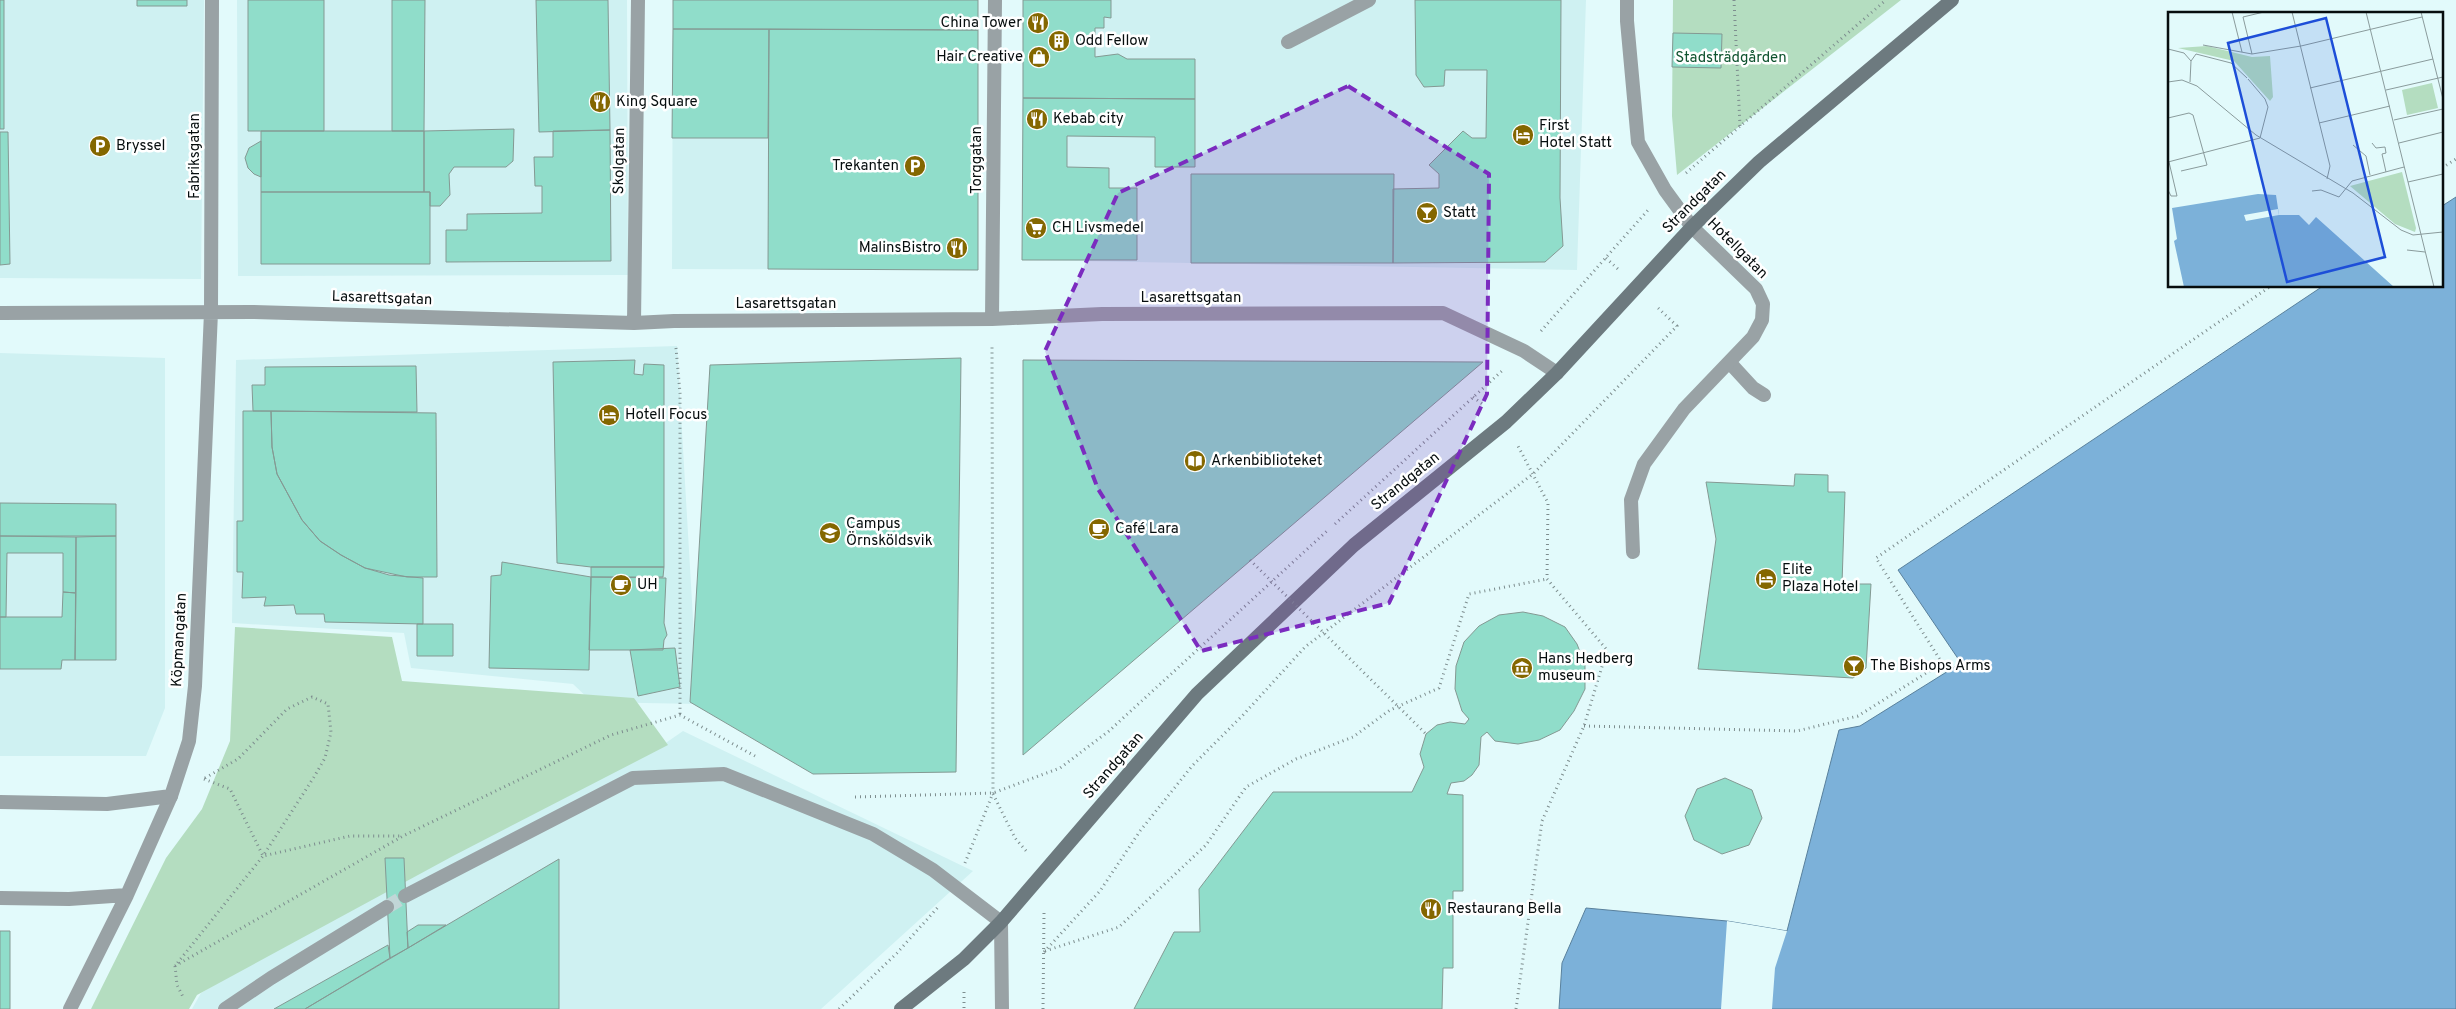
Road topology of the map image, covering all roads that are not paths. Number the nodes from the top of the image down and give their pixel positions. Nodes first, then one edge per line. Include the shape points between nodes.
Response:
1 (212, 0) edge
2 (638, 0) edge
3 (994, 0) edge
4 (1369, 0) edge
5 (1627, 0) edge
6 (1952, 0) edge
7 (1288, 42) dead end
8 (1692, 228) junction
9 (211, 312) junction
10 (0, 313) edge
11 (992, 319) junction
12 (634, 323) junction
13 (1730, 363) junction
14 (1557, 373) junction
15 (1764, 395) dead end
16 (1633, 552) dead end
17 (171, 796) junction
18 (0, 802) edge
19 (127, 895) junction
20 (406, 896) tunnel mouth
21 (0, 898) edge
22 (387, 907) tunnel mouth
23 (1001, 922) junction
24 (70, 1009) edge
25 (226, 1009) edge
26 (901, 1009) edge
27 (1002, 1009) edge

1 - 9 street, Fabriksgatan
2 - 12 street, Skolgatan
3 - 11 street, Torggatan
4 - 7 street
5 - 8 street, Hotellgatan via 1638,142 1665,190
6 - 8 main road, Strandgatan via 1759,162
8 - 13 street, Hotellgatan via 1756,289 1763,304 1762,320 1753,337
8 - 14 main road, Strandgatan
9 - 10 street, Lasarettsgatan
9 - 12 street, Lasarettsgatan
9 - 17 street, Köpmangatan via 195,686 189,741
11 - 12 street, Lasarettsgatan
11 - 14 street, Lasarettsgatan via 1102,314 1443,313 1524,351
13 - 15 street
13 - 16 street, Hotellgatan via 1684,409 1644,464 1631,500
14 - 23 main road, Strandgatan via 1506,422 1354,545 1197,694
17 - 18 street via 107,804
17 - 19 street, Köpmangatan
19 - 21 street
19 - 24 street, Köpmangatan
20 - 23 street via 633,778 724,774 873,834 956,887
22 - 25 street
23 - 26 main road, Strandgatan via 964,959
23 - 27 street

